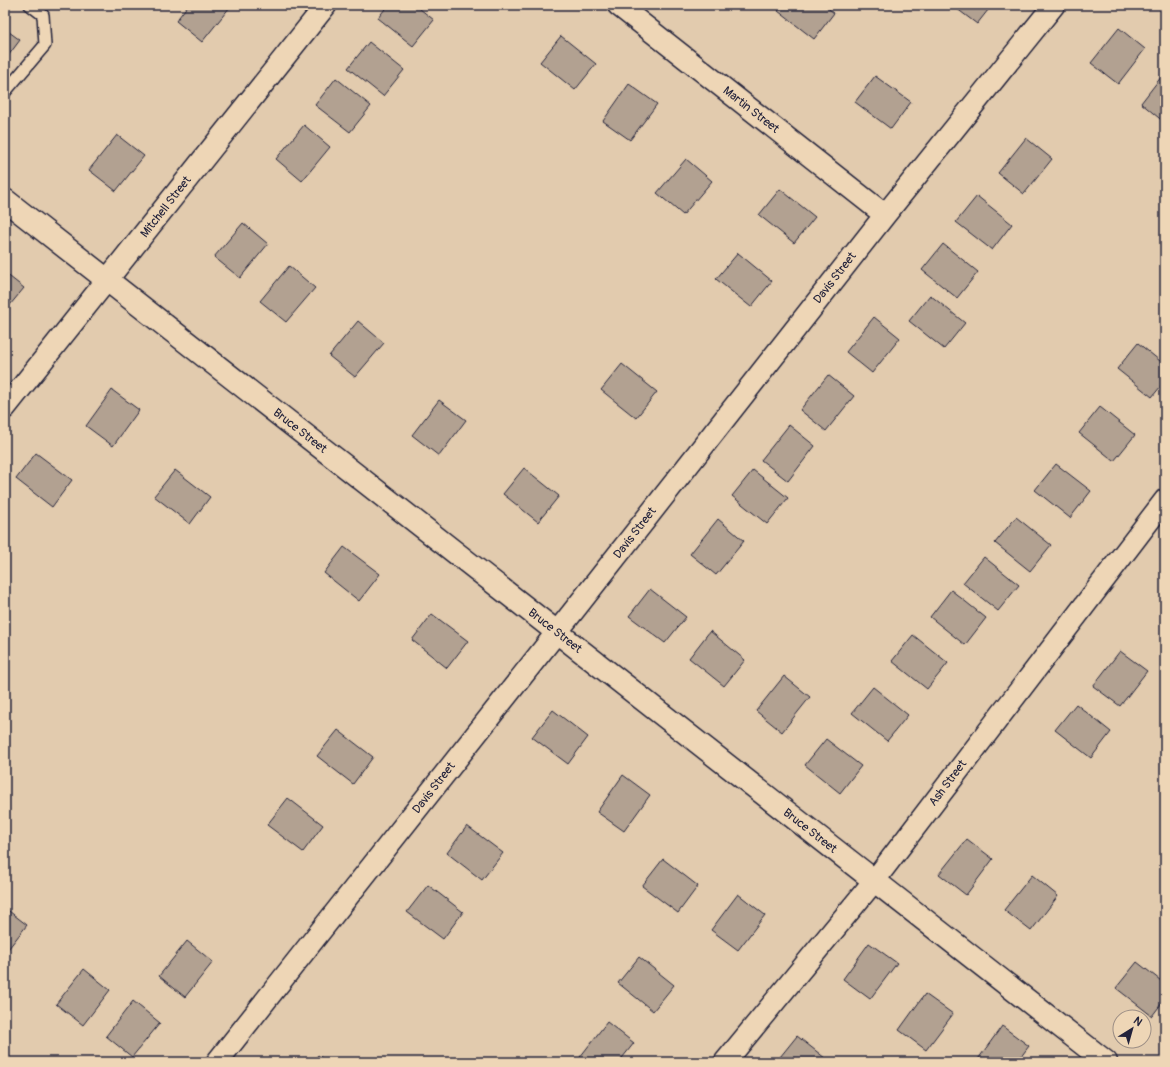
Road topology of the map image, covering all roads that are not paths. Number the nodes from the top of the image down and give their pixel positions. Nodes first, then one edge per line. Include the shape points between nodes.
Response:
1 (30, 5) edge
2 (326, 5) edge
3 (618, 5) edge
4 (1054, 5) edge
5 (5, 92) edge
6 (5, 200) edge
7 (885, 215) junction
8 (107, 280) junction
9 (5, 408) edge
10 (1165, 500) edge
11 (557, 632) junction
12 (874, 881) junction
13 (217, 1062) edge
14 (725, 1062) edge
15 (1106, 1062) edge

1 - 5 lane via 43,14 44,46
2 - 8 street, Mitchell Street
3 - 7 street, Martin Street
4 - 7 street, Davis Street
6 - 8 street, Bruce Street
7 - 11 street, Davis Street
8 - 9 street, Mitchell Street
8 - 11 street, Bruce Street
10 - 12 street, Ash Street
11 - 12 street, Bruce Street
11 - 13 street, Davis Street
12 - 14 street, Ash Street
12 - 15 street, Bruce Street

